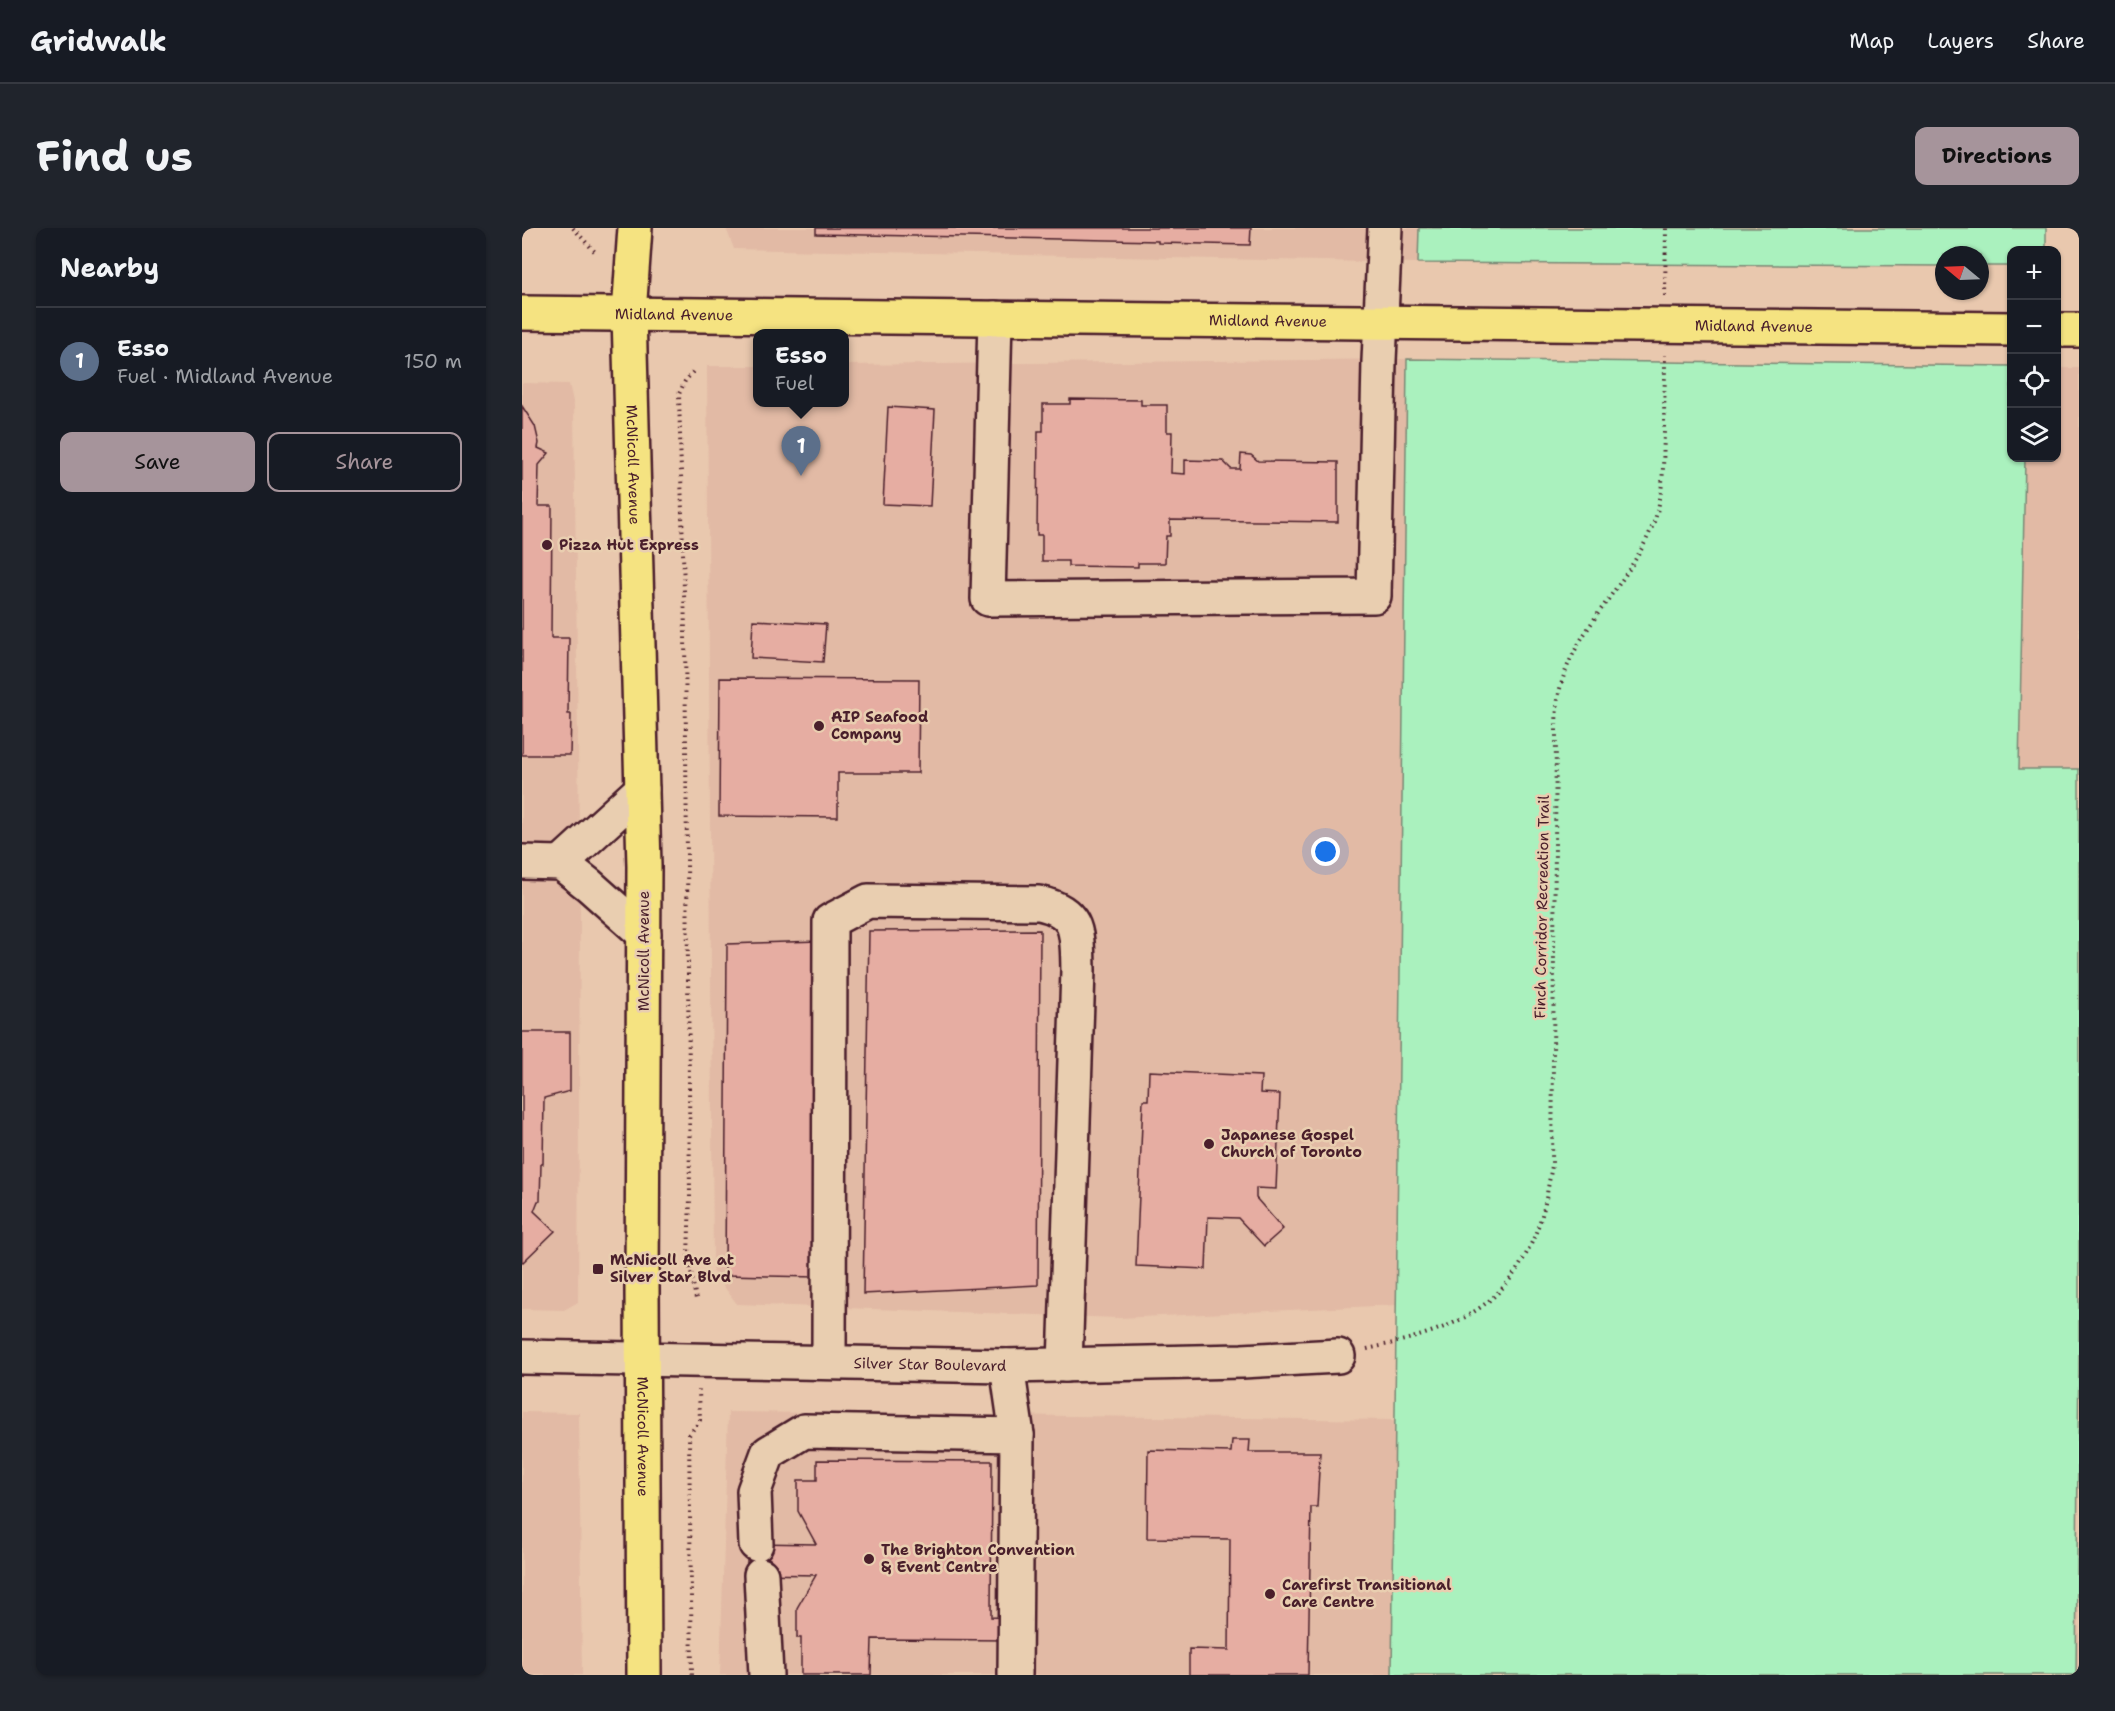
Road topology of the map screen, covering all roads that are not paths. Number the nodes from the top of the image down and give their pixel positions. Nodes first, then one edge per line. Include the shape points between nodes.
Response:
1 (635, 228) edge
2 (1385, 228) edge
3 (522, 313) edge
4 (629, 314) junction
5 (995, 318) junction
6 (1380, 323) junction
7 (2007, 329) edge
8 (2061, 330) edge
9 (2079, 330) edge
10 (642, 789) junction
11 (522, 862) edge
12 (561, 863) junction
13 (644, 934) junction
14 (1338, 1356) road end
15 (522, 1357) edge
16 (643, 1360) junction
17 (829, 1362) junction
18 (1065, 1365) junction
19 (1007, 1366) junction
20 (1017, 1435) junction
21 (644, 1675) edge
22 (766, 1675) edge
23 (1015, 1675) edge

1 - 4 main road, McNicoll Avenue
2 - 6 street
3 - 4 main road, Midland Avenue
4 - 5 main road, Midland Avenue
4 - 10 main road, McNicoll Avenue
5 - 6 main road, Midland Avenue
5 - 6 street via 988,599 1374,596
6 - 7 main road, Midland Avenue
8 - 9 main road
10 - 12 street
10 - 13 main road, McNicoll Avenue
11 - 12 street
12 - 13 street
13 - 16 main road, McNicoll Avenue
14 - 18 street, Silver Star Boulevard
15 - 16 street, Silver Star Boulevard
16 - 17 street, Silver Star Boulevard
16 - 21 main road, McNicoll Avenue
17 - 18 street via 830,921 868,901 1039,903 1056,907 1069,917 1077,937
17 - 19 street, Silver Star Boulevard
18 - 19 street, Silver Star Boulevard
19 - 20 street
20 - 22 street via 804,1431 768,1453 754,1491
20 - 23 street

